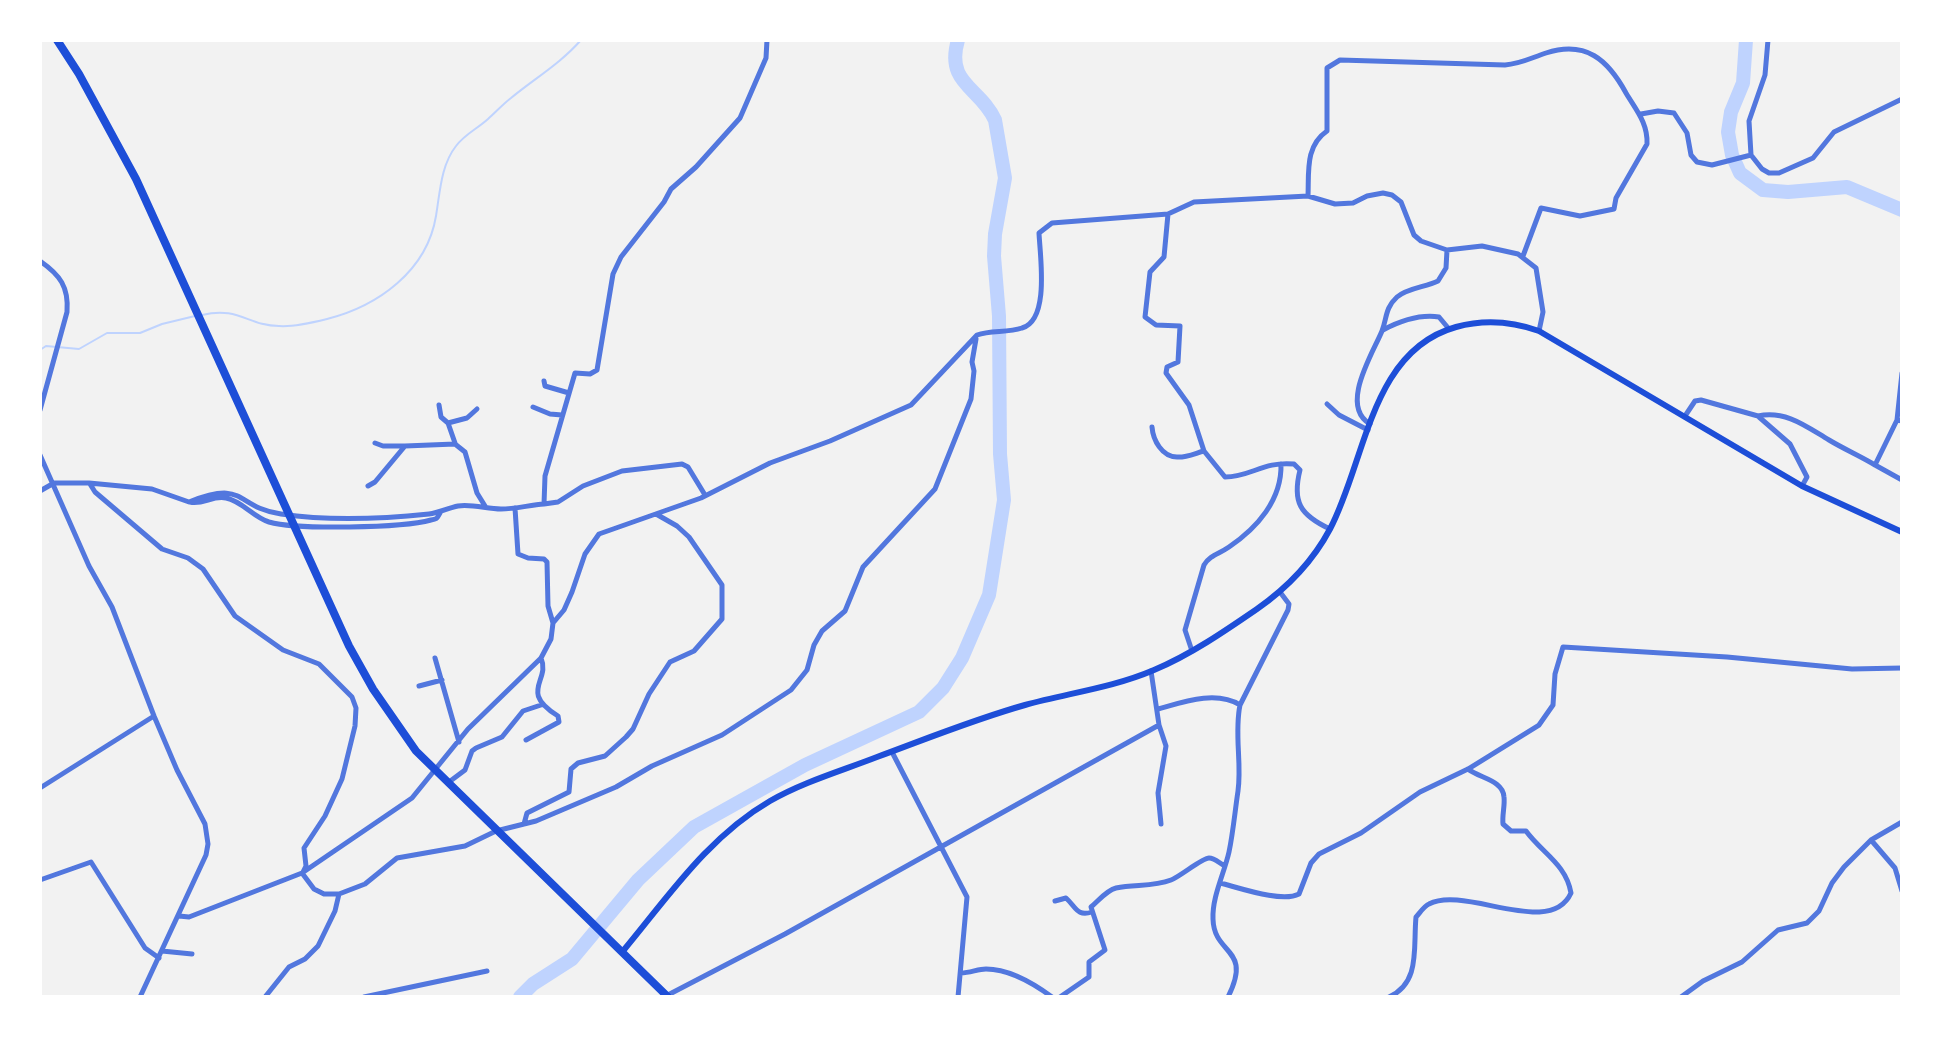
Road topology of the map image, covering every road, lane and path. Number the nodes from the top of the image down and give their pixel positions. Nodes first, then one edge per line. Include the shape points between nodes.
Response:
1 (57, 40) edge
2 (767, 40) edge
3 (1768, 40) edge
4 (1902, 99) edge
5 (1641, 114) junction
6 (1751, 155) junction
7 (1308, 196) junction
8 (1168, 214) junction
9 (1447, 250) junction
10 (1523, 256) junction
11 (40, 261) edge
12 (1449, 329) junction
13 (1382, 331) junction
14 (1539, 331) junction
15 (976, 338) junction
16 (1902, 373) edge
17 (544, 381) dead end
18 (569, 393) junction
19 (1327, 404) dead end
20 (439, 405) dead end
21 (533, 407) dead end
22 (477, 409) dead end
23 (40, 410) edge
24 (563, 415) junction
25 (1685, 416) junction
26 (1758, 416) junction
27 (1900, 420) edge
28 (448, 423) junction
29 (1152, 427) dead end
30 (1369, 427) junction
31 (375, 443) dead end
32 (455, 444) junction
33 (405, 446) junction
34 (1204, 451) junction
35 (40, 455) edge
36 (1281, 464) junction
37 (1875, 465) junction
38 (1902, 480) edge
39 (54, 483) junction
40 (89, 483) junction
41 (368, 486) dead end
42 (1802, 486) junction
43 (40, 491) edge
44 (705, 495) junction
45 (189, 502) junction
46 (544, 504) junction
47 (485, 506) junction
48 (515, 508) junction
49 (440, 511) junction
50 (655, 514) junction
51 (292, 523) junction
52 (1330, 529) junction
53 (1902, 532) edge
54 (1280, 592) junction
55 (553, 623) junction
56 (1192, 651) junction
57 (435, 658) dead end
58 (541, 658) junction
59 (1902, 668) edge
60 (1151, 671) junction
61 (442, 680) junction
62 (419, 686) dead end
63 (541, 705) junction
64 (1240, 705) junction
65 (1158, 709) junction
66 (154, 716) junction
67 (1159, 725) junction
68 (526, 740) dead end
69 (459, 742) junction
70 (892, 752) junction
71 (1468, 769) junction
72 (448, 784) junction
73 (40, 788) edge
74 (1902, 822) edge
75 (524, 824) junction
76 (1161, 824) dead end
77 (496, 831) junction
78 (1871, 840) junction
79 (940, 845) junction
80 (1225, 866) junction
81 (302, 873) junction
82 (40, 880) edge
83 (1220, 883) junction
84 (1902, 891) edge
85 (339, 894) junction
86 (1055, 901) dead end
87 (1092, 912) junction
88 (179, 916) junction
89 (162, 951) junction
90 (623, 951) junction
91 (192, 954) dead end
92 (159, 958) junction
93 (487, 971) dead end
94 (961, 973) junction
95 (666, 996) edge
96 (140, 997) edge
97 (265, 997) edge
98 (364, 997) edge
99 (958, 997) edge
100 (1052, 997) edge
101 (1060, 997) edge
102 (1228, 997) edge
103 (1389, 997) edge
104 (1681, 997) edge

1 - 51 highway via 134,176
2 - 18 street via 766,58 740,118 671,189 621,257 613,274 597,370 575,373
3 - 6 street via 1765,75 1749,121
4 - 6 street via 1834,132 1813,158 1779,173 1762,169
5 - 6 street via 1674,113 1687,133 1691,155 1705,165
5 - 7 street via 1620,81 1582,49 1505,65 1340,60 1327,68 1327,131 1310,152
5 - 10 street via 1647,144 1614,209 1580,216 1541,208
7 - 8 street via 1194,202
7 - 9 street via 1335,204 1392,195 1401,202 1414,235
8 - 15 street via 1044,227 1039,233 1040,304 1035,318 1020,329
8 - 34 street via 1164,257 1150,272 1145,317 1156,325 1180,326 1178,362 1166,373 1189,405
9 - 10 street via 1482,246
9 - 13 street via 1443,276 1395,299
10 - 14 street via 1538,277 1543,312
11 - 23 street via 64,284 68,298
12 - 13 street via 1439,317 1429,315
12 - 14 main road via 1486,321
12 - 30 main road via 1405,358 1389,380
13 - 30 street via 1360,378 1359,411
14 - 25 main road
15 - 44 street via 911,405
15 - 75 street via 971,399 935,489 863,567 845,611 822,631 799,683 722,735
16 - 27 street
17 - 18 street via 545,386
18 - 24 street
19 - 30 street
20 - 28 street
21 - 24 street
22 - 28 street
24 - 46 street via 545,476
25 - 26 street via 1701,400
25 - 42 main road
26 - 37 street via 1801,421
26 - 42 street via 1790,444 1807,477
27 - 37 street
28 - 32 street
29 - 34 street via 1154,440 1171,456
30 - 52 main road
31 - 33 street
32 - 33 street
32 - 47 street via 465,452
33 - 41 street
34 - 36 street via 1225,477
35 - 39 street
36 - 52 street via 1299,468 1298,502 1311,519
36 - 56 street via 1279,487 1264,516 1204,565 1185,630
37 - 38 street
39 - 40 street
39 - 43 street
39 - 66 street via 112,607
40 - 45 street via 152,489
40 - 81 street via 162,549 203,569 235,616 283,650 319,664 352,697 352,744 325,816 304,848
42 - 53 main road
44 - 46 street via 682,464 622,471
44 - 50 street
45 - 49 street via 214,492 233,492 277,513 388,516
45 - 51 street via 221,497 268,522
46 - 48 street
47 - 48 street
47 - 49 street
48 - 55 street via 518,554 547,562
49 - 51 street via 432,520 400,524
50 - 55 street via 612,527 590,543 564,610
50 - 75 street via 689,537 722,585 722,619 694,651 670,662 626,737 605,756 574,766 569,792 527,813
51 - 72 highway via 373,689 416,751
52 - 54 main road
54 - 56 main road
54 - 64 street via 1288,610
55 - 58 street
56 - 60 main road
57 - 61 street
58 - 63 street
58 - 69 street
59 - 71 street via 1852,669 1563,647 1547,716
60 - 65 street
60 - 70 main road via 1014,709
61 - 62 street
61 - 69 street
63 - 68 street via 559,722
63 - 72 street via 523,711 508,733 472,751 465,770
64 - 65 street via 1212,698
64 - 80 street via 1238,790
65 - 67 street
66 - 73 street
66 - 88 street via 205,824 208,844
67 - 76 street via 1166,746 1159,782
67 - 79 street
69 - 81 street via 412,798
70 - 79 street
70 - 90 main road via 771,800 732,827 702,855
71 - 83 street via 1319,854 1292,898
71 - 103 street via 1501,787 1503,824 1511,831 1526,831 1556,860 1571,893 1551,911 1451,901 1429,904 1416,917 1414,969 1407,984
72 - 77 highway
74 - 78 street
75 - 77 street
77 - 85 street via 465,846 397,858 365,884
77 - 90 highway
78 - 84 street via 1895,868
78 - 104 street via 1832,883 1814,918 1778,930 1742,962
79 - 94 street via 967,897
79 - 95 street
80 - 83 street
80 - 87 street via 1207,858 1171,880 1113,889 1091,907
81 - 85 street via 314,889
81 - 88 street via 189,917
82 - 92 street via 91,862 145,948
83 - 102 street via 1214,925 1238,970
85 - 97 street via 318,946 289,967
86 - 87 street via 1066,898 1077,912
87 - 101 street via 1105,950 1089,962 1089,977
88 - 89 street
89 - 91 street
89 - 92 street
90 - 95 highway
92 - 96 street
93 - 98 street
94 - 99 street
94 - 100 street via 1001,971

